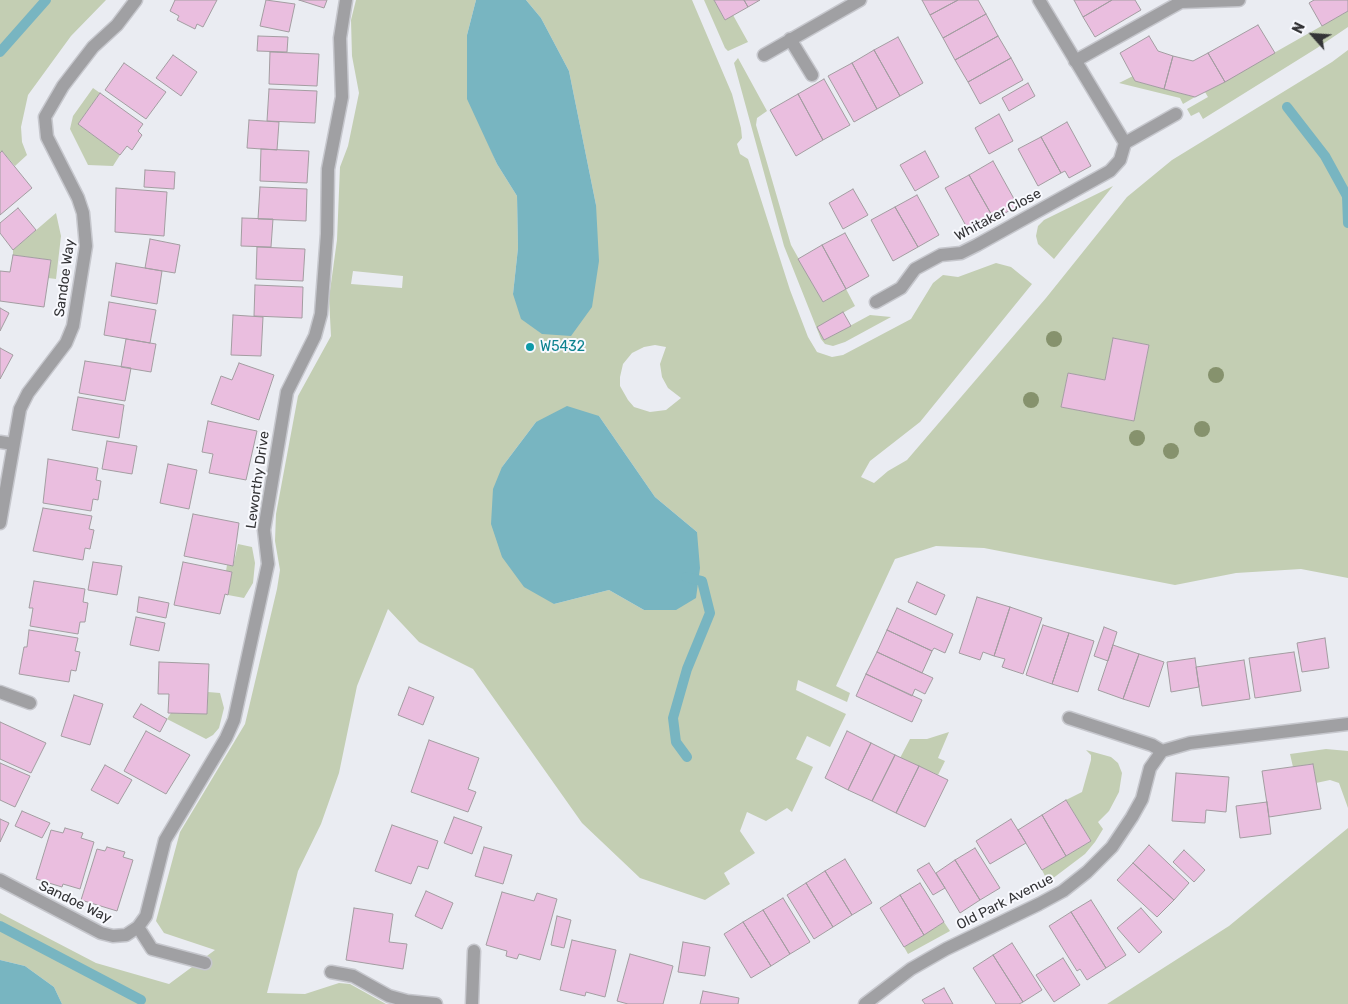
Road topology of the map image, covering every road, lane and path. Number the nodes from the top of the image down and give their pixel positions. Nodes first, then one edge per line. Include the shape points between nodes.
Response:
1 (136, 0) edge
2 (346, 0) edge
3 (860, 0) edge
4 (1039, 0) edge
5 (1239, 0) edge
6 (790, 40) junction
7 (764, 55) dead end
8 (1075, 62) junction
9 (812, 75) dead end
10 (1176, 114) dead end
11 (1125, 143) junction
12 (876, 302) dead end
13 (0, 442) edge
14 (13, 444) junction
15 (0, 523) edge
16 (0, 692) edge
17 (30, 703) dead end
18 (1069, 718) dead end
19 (1348, 724) edge
20 (1162, 751) junction
21 (0, 880) edge
22 (138, 927) junction
23 (474, 951) dead end
24 (205, 963) dead end
25 (331, 972) dead end
26 (436, 1004) edge
27 (472, 1004) edge
28 (865, 1004) edge

1 - 14 street, Sandoe Way via 117,25 93,47 63,86 46,117 47,137 83,213 86,246 73,326 66,342 28,393 20,409
2 - 22 street, Leworthy Drive via 340,38 342,98 328,169 321,314 315,336 287,392 264,530 268,564 243,684 226,738 165,840 146,916
3 - 6 street
4 - 8 street
5 - 8 street via 1181,2
6 - 7 street
6 - 9 street
8 - 11 street
10 - 11 street
11 - 12 street, Whitaker Close via 1120,160 1110,171 961,253 941,255 915,269 901,288
13 - 14 street
14 - 15 street, Sandoe Way
16 - 17 street
18 - 20 street
19 - 20 street via 1190,743
20 - 28 street, Old Park Avenue via 1150,768 1142,798 1132,817 1112,847 1087,872 1063,891 911,969
21 - 22 street, Sandoe Way via 101,933 126,935
22 - 24 street via 152,949
23 - 27 street
25 - 26 street via 353,976 389,996

